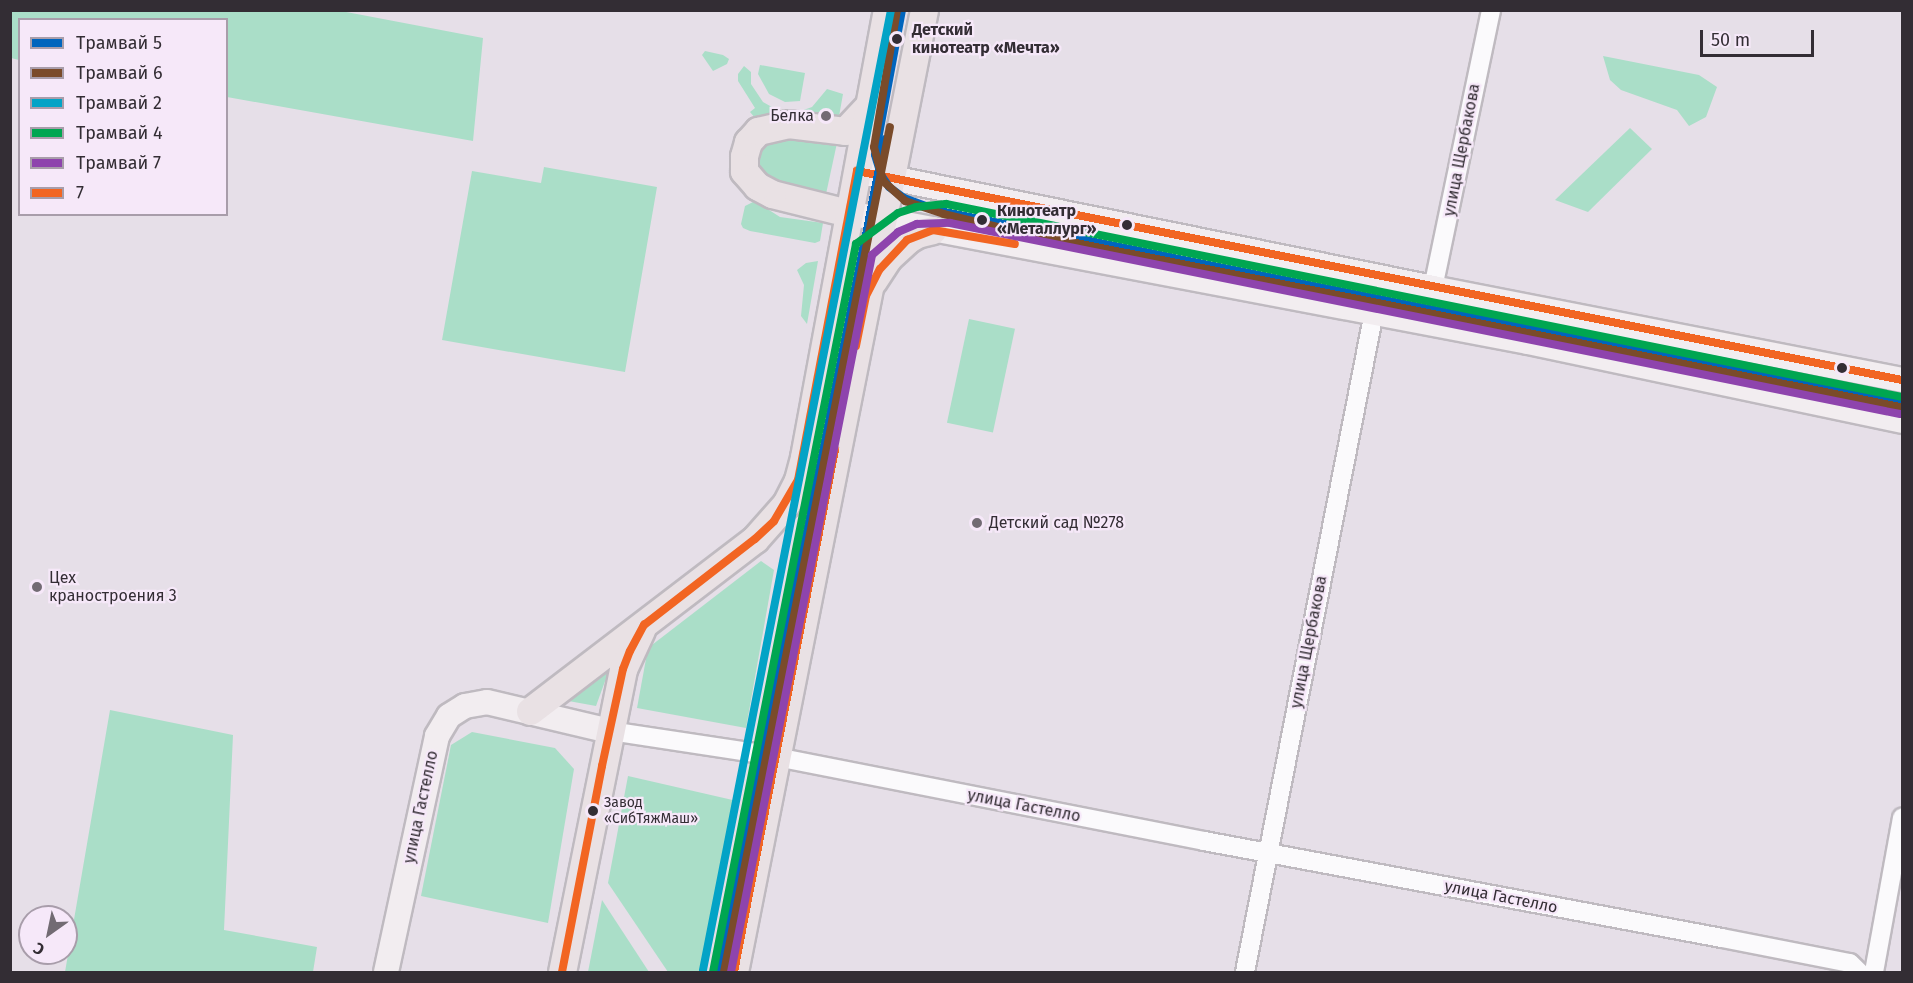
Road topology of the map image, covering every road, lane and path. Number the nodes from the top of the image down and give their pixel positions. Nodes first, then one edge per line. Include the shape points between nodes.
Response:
1 (887, 10) edge
2 (924, 10) edge
3 (1491, 10) edge
4 (868, 106) junction
5 (857, 171) junction
6 (892, 177) junction
7 (848, 213) junction
8 (881, 220) junction
9 (933, 230) junction
10 (1432, 288) junction
11 (866, 296) junction
12 (1374, 312) junction
13 (1902, 380) edge
14 (1902, 421) edge
15 (644, 625) junction
16 (530, 711) junction
17 (610, 731) junction
18 (774, 757) junction
19 (1902, 818) edge
20 (1268, 854) junction
21 (386, 972) edge
22 (562, 972) edge
23 (734, 972) edge
24 (1245, 972) edge
25 (1859, 972) edge
26 (1874, 972) edge

1 - 4 main road
2 - 6 main road
3 - 10 street, улица Щербакова
4 - 5 main road
4 - 7 main road via 845,131 788,124 758,131 748,142 744,156 744,171 757,186 772,194
5 - 6 main road
5 - 7 main road
6 - 8 main road
6 - 10 main road
7 - 8 main road
7 - 15 main road via 804,457 794,488 774,521 755,539
8 - 9 main road
8 - 11 main road
9 - 11 main road via 917,234 896,250 880,269
9 - 12 main road
10 - 13 main road
11 - 18 main road
12 - 14 main road
12 - 20 street, улица Щербакова
15 - 16 main road
15 - 17 main road via 623,669
16 - 17 main road, улица Гастелло
16 - 21 main road, улица Гастелло via 487,702 465,706 449,716 437,736
17 - 18 street, улица Гастелло
17 - 22 main road
18 - 20 street, улица Гастелло
18 - 23 main road
19 - 26 street
20 - 24 street, улица Щербакова
20 - 25 street, улица Гастелло via 1850,963

